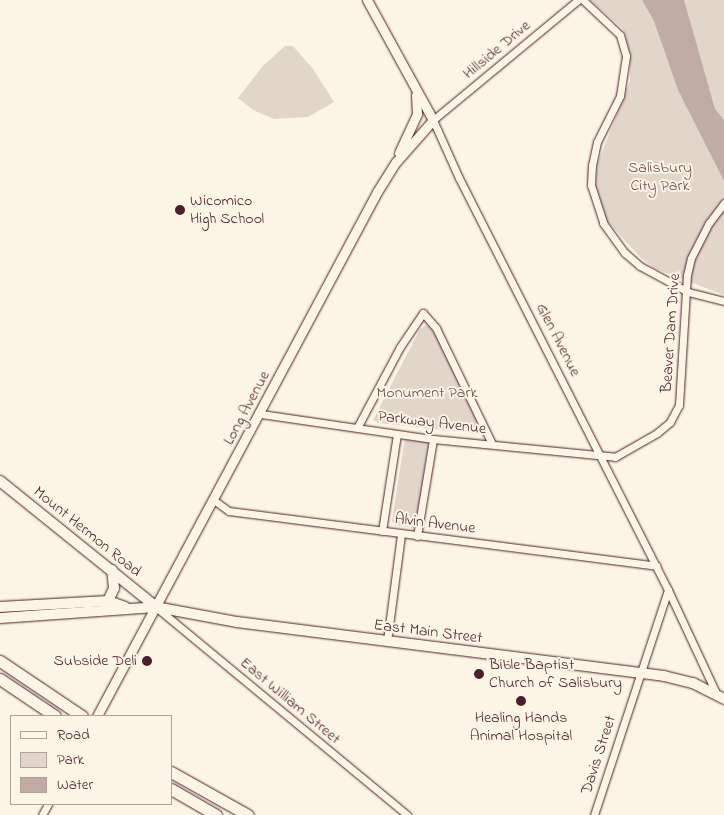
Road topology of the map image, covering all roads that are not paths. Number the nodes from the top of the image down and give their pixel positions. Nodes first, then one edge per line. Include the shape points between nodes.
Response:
1 (367, 0) edge
2 (578, 0) edge
3 (583, 0) edge
4 (416, 89) junction
5 (433, 120) junction
6 (396, 162) junction
7 (724, 203) edge
8 (688, 292) junction
9 (724, 301) edge
10 (261, 414) junction
11 (358, 426) junction
12 (396, 434) junction
13 (433, 439) junction
14 (492, 444) junction
15 (600, 458) junction
16 (0, 481) edge
17 (215, 501) junction
18 (382, 531) junction
19 (401, 534) junction
20 (417, 536) junction
21 (656, 566) junction
22 (112, 570) junction
23 (668, 590) junction
24 (108, 601) junction
25 (0, 607) edge
26 (125, 607) junction
27 (156, 607) junction
28 (0, 618) edge
29 (387, 641) junction
30 (0, 654) edge
31 (0, 661) edge
32 (15, 671) junction
33 (640, 673) junction
34 (0, 679) edge
35 (721, 697) edge
36 (54, 715) edge
37 (81, 715) edge
38 (98, 715) edge
39 (172, 773) edge
40 (172, 790) edge
41 (216, 815) edge
42 (248, 815) edge
43 (407, 815) edge
44 (594, 815) edge

1 - 4 street, Glen Avenue
2 - 5 street, Hillside Drive
3 - 8 street via 620,35 626,56 620,96 597,142 592,165 595,202 602,223 625,253 640,266
4 - 5 street, Glen Avenue
4 - 6 street via 417,114
5 - 6 street, Long Avenue
5 - 15 street, Glen Avenue
6 - 10 street, Long Avenue
7 - 8 street, Beaver Dam Drive via 709,223 691,258
8 - 9 street
8 - 15 street, Beaver Dam Drive via 679,405 670,422 615,457
10 - 11 street, Parkway Avenue
10 - 17 street, Long Avenue
11 - 12 street, Parkway Avenue
11 - 14 street via 423,313 431,318
12 - 13 street, Parkway Avenue
12 - 18 street
13 - 14 street, Parkway Avenue
13 - 20 street
14 - 15 street, Parkway Avenue
15 - 21 street, Glen Avenue
16 - 22 main road, Mount Hermon Road
17 - 18 street, Alvin Avenue via 229,511
17 - 27 street, Long Avenue
18 - 19 street, Alvin Avenue
19 - 20 street, Alvin Avenue
19 - 29 street
20 - 21 street, Alvin Avenue
21 - 23 street, Glen Avenue
22 - 24 main road via 114,588
22 - 27 main road, Mount Hermon Road
23 - 33 street, Davis Street
23 - 35 street, Glen Avenue
24 - 25 main road, East Main Street
24 - 26 main road, East Main Street
26 - 27 main road, East Main Street
26 - 28 main road, East Main Street via 110,611
27 - 29 main road, East Main Street via 192,616
27 - 38 street, Long Avenue
27 - 43 street, East William Street
29 - 33 main road, East Main Street
30 - 32 main road
31 - 32 main road
32 - 37 main road
33 - 35 main road, East Main Street via 679,679
33 - 44 street, Davis Street
34 - 36 main road
39 - 42 main road
40 - 41 main road

